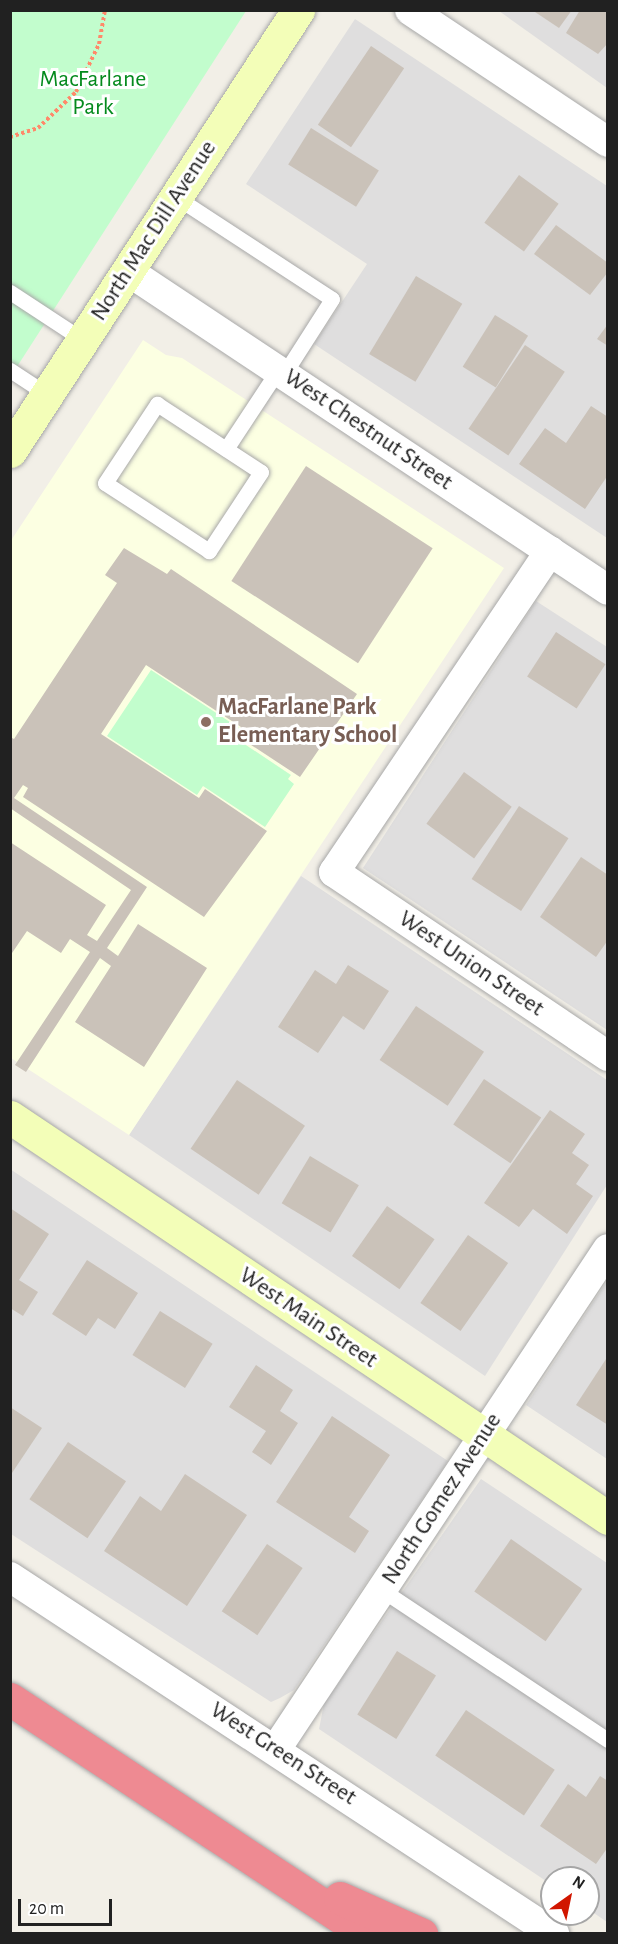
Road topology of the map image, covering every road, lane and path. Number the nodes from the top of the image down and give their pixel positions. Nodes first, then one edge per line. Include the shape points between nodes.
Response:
1 (105, 10) edge
2 (298, 10) edge
3 (410, 10) edge
4 (10, 137) edge
5 (608, 142) edge
6 (177, 197) junction
7 (128, 271) junction
8 (10, 292) edge
9 (83, 340) junction
10 (10, 370) edge
11 (281, 372) junction
12 (48, 395) junction
13 (226, 449) junction
14 (10, 451) edge
15 (550, 551) junction
16 (608, 590) edge
17 (608, 1056) edge
18 (10, 1117) edge
19 (608, 1249) edge
20 (483, 1437) junction
21 (608, 1518) edge
22 (10, 1577) edge
23 (382, 1590) junction
24 (10, 1699) edge
25 (608, 1740) edge
26 (276, 1749) junction
27 (262, 1863) junction
28 (366, 1934) edge
29 (422, 1934) edge
30 (554, 1934) edge

1 - 4 path via 99,44 76,92 38,128
2 - 6 street, North Mac Dill Avenue
3 - 5 street
6 - 7 street, North Mac Dill Avenue
6 - 11 lane via 333,299
7 - 9 street, North Mac Dill Avenue
7 - 11 street, West Chestnut Street
8 - 9 lane
9 - 12 street, North Mac Dill Avenue
10 - 12 lane
11 - 13 lane
11 - 15 street, West Chestnut Street
12 - 14 street, North Mac Dill Avenue
13 - 13 lane via 157,404 105,483 209,551 261,472
15 - 16 street, West Chestnut Street
15 - 17 street, West Union Street via 334,872
18 - 20 street, West Main Street
19 - 20 street, North Gomez Avenue
20 - 21 street, West Main Street
20 - 23 street, North Gomez Avenue
22 - 26 street, West Green Street
23 - 25 lane
23 - 26 street, North Gomez Avenue
24 - 27 highway
26 - 30 street, West Green Street
27 - 28 highway
27 - 29 highway

